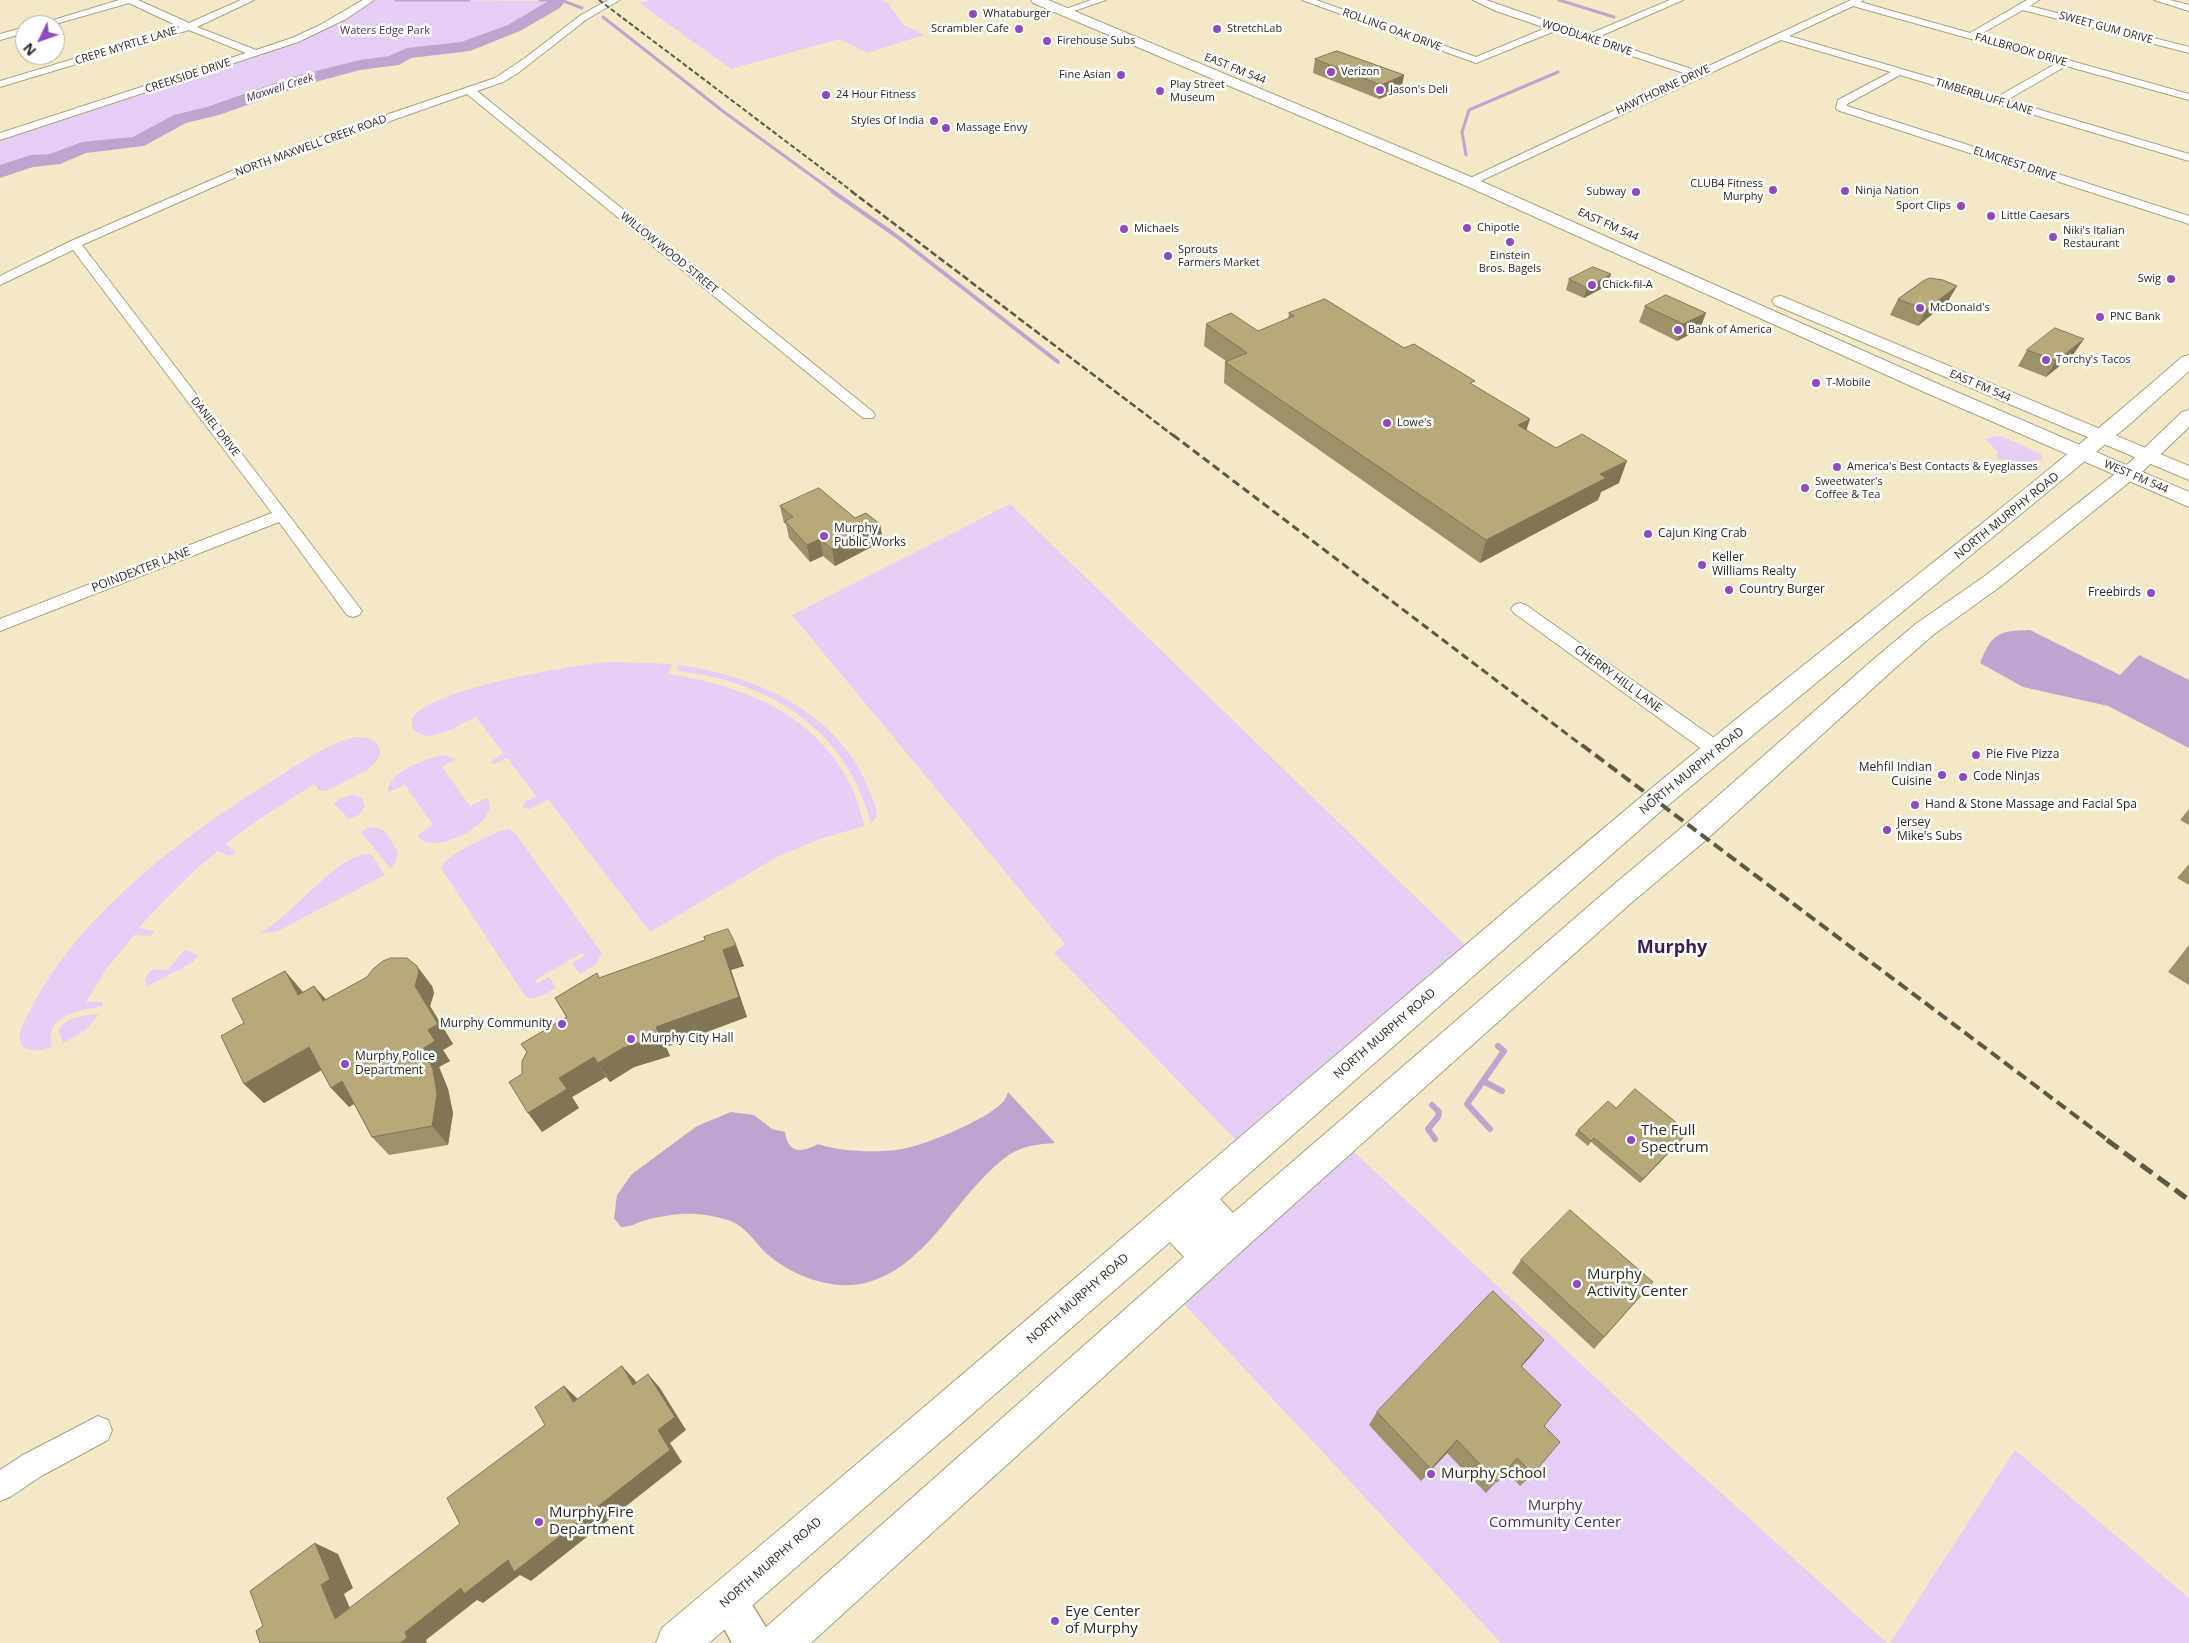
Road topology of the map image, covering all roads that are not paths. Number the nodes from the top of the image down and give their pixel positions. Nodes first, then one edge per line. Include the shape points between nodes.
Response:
1 (129, 0) edge
2 (249, 0) edge
3 (369, 0) edge
4 (615, 0) edge
5 (1037, 0) edge
6 (1101, 0) edge
7 (1307, 0) edge
8 (1478, 0) edge
9 (1653, 0) edge
10 (1678, 0) edge
11 (2034, 0) edge
12 (2159, 0) edge
13 (1855, 1) edge
14 (1667, 5) junction
15 (1066, 6) edge
16 (1082, 6) junction
17 (2023, 6) junction
18 (2189, 8) edge
19 (65, 18) edge
20 (189, 27) junction
21 (1556, 27) junction
22 (15, 33) edge
23 (1779, 36) junction
24 (1971, 36) junction
25 (0, 37) edge
26 (1587, 38) junction
27 (2189, 50) edge
28 (256, 53) junction
29 (2066, 62) junction
30 (1192, 65) junction
31 (1899, 72) junction
32 (1697, 74) junction
33 (0, 84) edge
34 (470, 91) junction
35 (2189, 97) edge
36 (1309, 99) junction
37 (1998, 101) junction
38 (1363, 121) dead end
39 (0, 137) edge
40 (2189, 158) edge
41 (1489, 173) junction
42 (1470, 174) junction
43 (1511, 183) dead end
44 (2189, 220) edge
45 (75, 244) junction
46 (0, 281) edge
47 (1765, 294) dead end
48 (1814, 315) junction
49 (1792, 326) junction
50 (2186, 368) edge
51 (868, 415) dead end
52 (2189, 416) edge
53 (2103, 438) junction
54 (2082, 454) junction
55 (2147, 458) junction
56 (2127, 474) junction
57 (2189, 474) edge
58 (2189, 500) edge
59 (282, 515) junction
60 (1520, 609) dead end
61 (353, 611) dead end
62 (1872, 624) junction
63 (0, 625) edge
64 (1908, 643) junction
65 (1717, 750) junction
66 (1184, 1209) junction
67 (1220, 1247) junction
68 (98, 1430) dead end
69 (0, 1487) edge
70 (728, 1600) junction
71 (677, 1643) edge
72 (752, 1643) edge
73 (780, 1643) edge

1 - 19 street
1 - 20 street
2 - 20 street, CREPE MYRTLE LANE
3 - 28 street, CREEKSIDE DRIVE via 328,25
4 - 34 street, NORTH MAXWELL CREEK ROAD via 593,11 518,69
5 - 15 main road, EAST FM 544
6 - 16 street
7 - 21 street, ROLLING OAK DRIVE via 1476,60
8 - 21 street, WOODLAKE DRIVE
9 - 14 street
10 - 14 street
11 - 17 street
12 - 18 street
13 - 23 street, HAWTHORNE DRIVE
13 - 24 street, FALLBROOK DRIVE
14 - 26 street
15 - 16 main road, EAST FM 544
15 - 30 main road, EAST FM 544
16 - 36 main road, EAST FM 544
17 - 24 street
17 - 27 street, SWEET GUM DRIVE
20 - 28 street
20 - 33 street, CREPE MYRTLE LANE
21 - 26 street, WOODLAKE DRIVE
22 - 25 street
23 - 31 street, TIMBERBLUFF LANE
23 - 32 street, HAWTHORNE DRIVE
24 - 29 street, FALLBROOK DRIVE
26 - 32 street, WOODLAKE DRIVE
28 - 39 street, CREEKSIDE DRIVE
29 - 35 street, FALLBROOK DRIVE
29 - 37 street
30 - 36 main road via 1219,70 1299,102
30 - 42 main road, EAST FM 544
31 - 37 street, TIMBERBLUFF LANE
31 - 44 street, ELMCREST DRIVE via 1842,102 1841,108
32 - 41 street, HAWTHORNE DRIVE
34 - 45 street, NORTH MAXWELL CREEK ROAD via 286,153 203,186
34 - 51 street, WILLOW WOOD STREET
36 - 38 main road, EAST FM 544
37 - 40 street, TIMBERBLUFF LANE
41 - 42 main road, EAST FM 544
41 - 43 main road, EAST FM 544
42 - 49 main road, EAST FM 544
45 - 46 street, NORTH MAXWELL CREEK ROAD
45 - 59 street, DANIEL DRIVE
47 - 48 main road, EAST FM 544
48 - 49 main road
48 - 53 main road, EAST FM 544
49 - 54 main road, EAST FM 544
50 - 53 main road, NORTH MURPHY ROAD
52 - 55 main road
53 - 54 main road, NORTH MURPHY ROAD
53 - 55 main road, EAST FM 544
54 - 56 main road, WEST FM 544
54 - 62 main road, NORTH MURPHY ROAD
55 - 56 main road
55 - 57 main road, WEST FM 544
56 - 58 main road, WEST FM 544
56 - 64 main road via 1993,581
59 - 61 street, DANIEL DRIVE
59 - 63 street, POINDEXTER LANE
60 - 65 street, CHERRY HILL LANE
62 - 64 main road
62 - 65 main road, NORTH MURPHY ROAD
64 - 67 main road
65 - 66 main road, NORTH MURPHY ROAD
66 - 67 main road
66 - 70 main road, NORTH MURPHY ROAD
67 - 73 main road
68 - 69 street
70 - 71 main road, NORTH MURPHY ROAD
70 - 72 street

